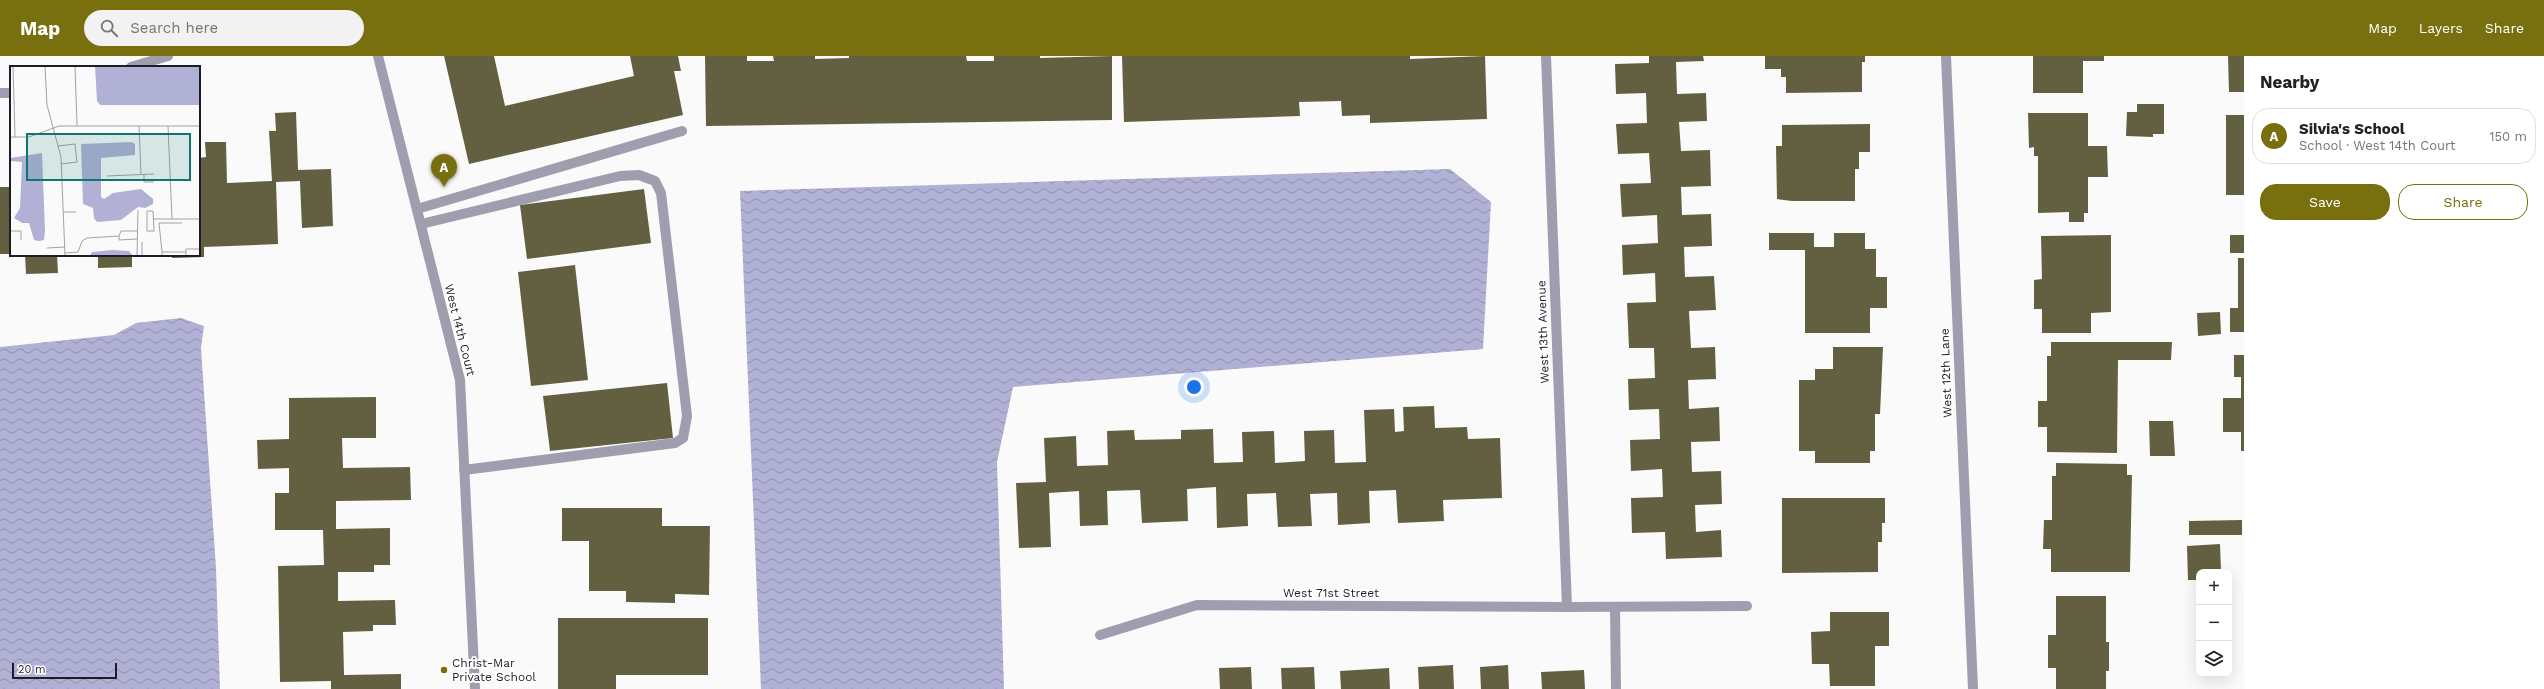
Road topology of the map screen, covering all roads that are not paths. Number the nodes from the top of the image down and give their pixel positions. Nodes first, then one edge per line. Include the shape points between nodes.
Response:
1 (168, 56) edge
2 (378, 56) edge
3 (1546, 56) edge
4 (1946, 56) edge
5 (134, 66) edge
6 (682, 131) dead end
7 (417, 209) junction
8 (420, 224) junction
9 (464, 470) junction
10 (1747, 606) dead end
11 (1567, 607) junction
12 (1615, 607) junction
13 (1100, 635) dead end
14 (474, 689) edge
15 (1616, 689) edge
16 (1973, 689) edge

1 - 5 street
2 - 7 street, West 14th Court
3 - 11 street, West 13th Avenue
4 - 16 street, West 12th Lane
6 - 7 street
7 - 8 street, West 14th Court
8 - 9 street, West 14th Court via 460,380
8 - 9 street via 620,176 639,176 655,181 661,193 687,416 683,438 675,443
9 - 14 street, West 14th Court
10 - 12 street, West 71st Street
11 - 12 street, West 71st Street
11 - 13 street, West 71st Street via 1197,605
12 - 15 street

